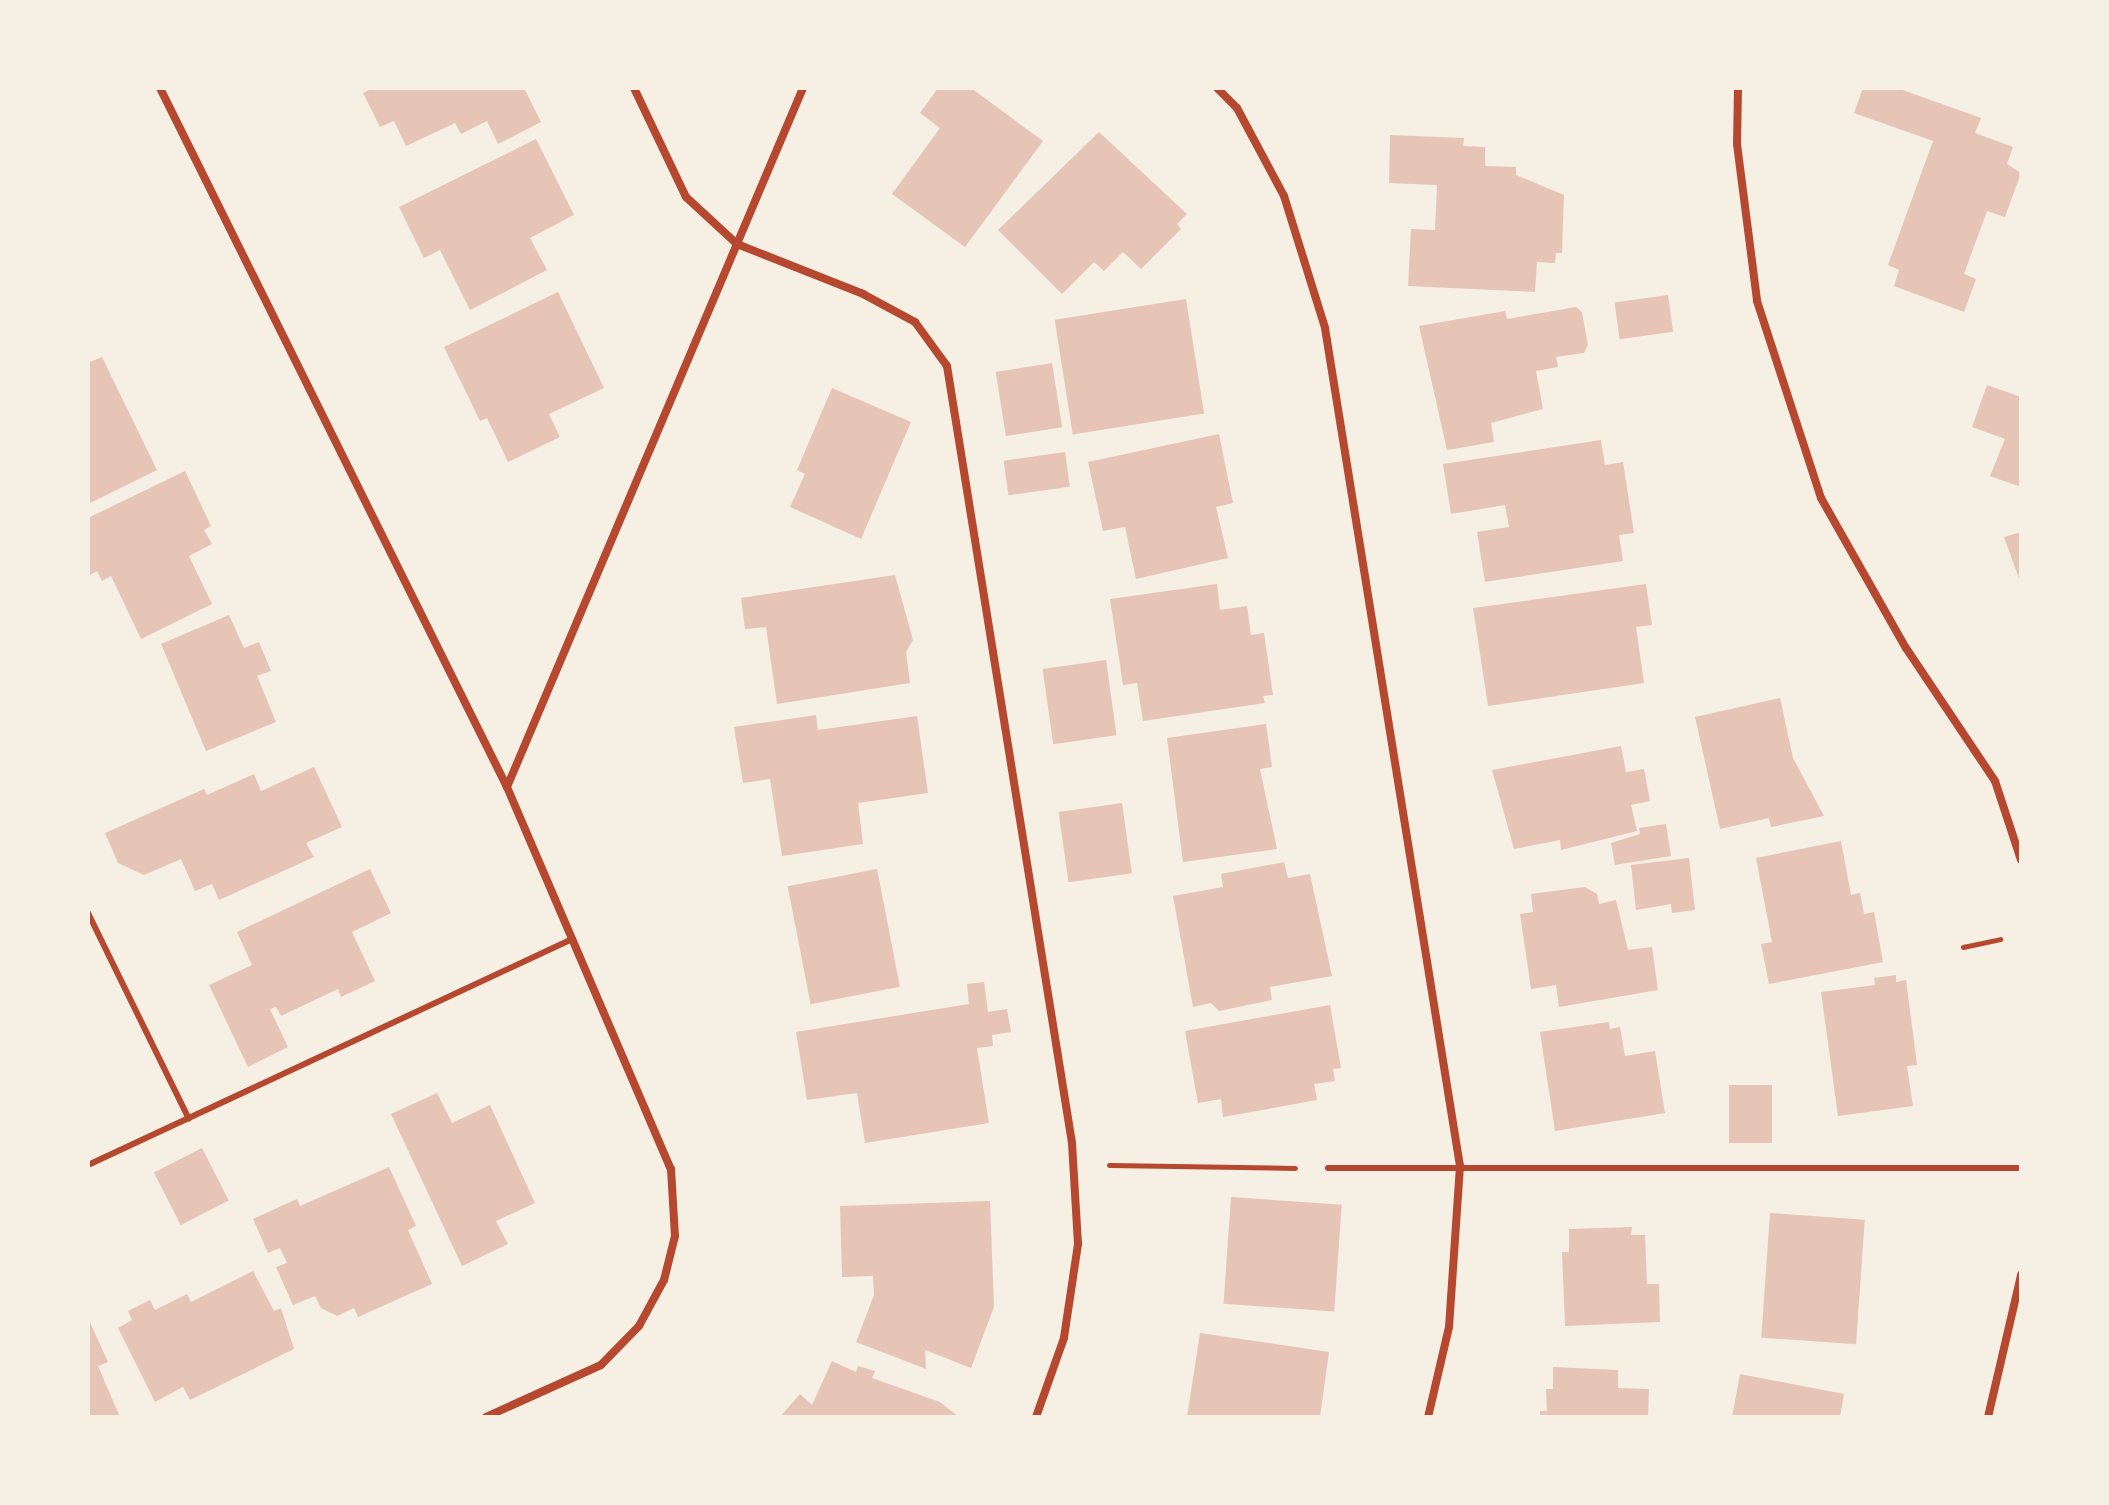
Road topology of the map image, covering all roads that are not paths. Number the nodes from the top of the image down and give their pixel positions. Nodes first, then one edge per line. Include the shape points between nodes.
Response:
1 (160, 88) edge
2 (634, 88) edge
3 (803, 88) edge
4 (1217, 88) edge
5 (1738, 88) edge
6 (737, 244) junction
7 (507, 787) junction
8 (2021, 860) edge
9 (88, 913) edge
10 (570, 940) junction
11 (189, 1119) junction
12 (88, 1165) edge
13 (1460, 1166) junction
14 (1328, 1168) road end
15 (2021, 1168) edge
16 (2021, 1275) edge
17 (486, 1417) edge
18 (1036, 1417) edge
19 (1428, 1417) edge
20 (1988, 1417) edge

1 - 7 street
2 - 6 street via 686,197
3 - 6 street
4 - 13 street via 1237,108 1280,187 1325,328
5 - 8 street via 1737,144 1757,301 1821,498 1906,648 1995,781
6 - 7 street
6 - 18 street via 863,294 915,322 947,366 1072,1143 1078,1244 1064,1338
7 - 10 street
9 - 11 lane
10 - 11 lane
10 - 17 street via 671,1169 675,1236 664,1280 639,1326 601,1365
11 - 12 lane
13 - 14 lane
13 - 15 lane
13 - 19 street via 1449,1327
16 - 20 street

